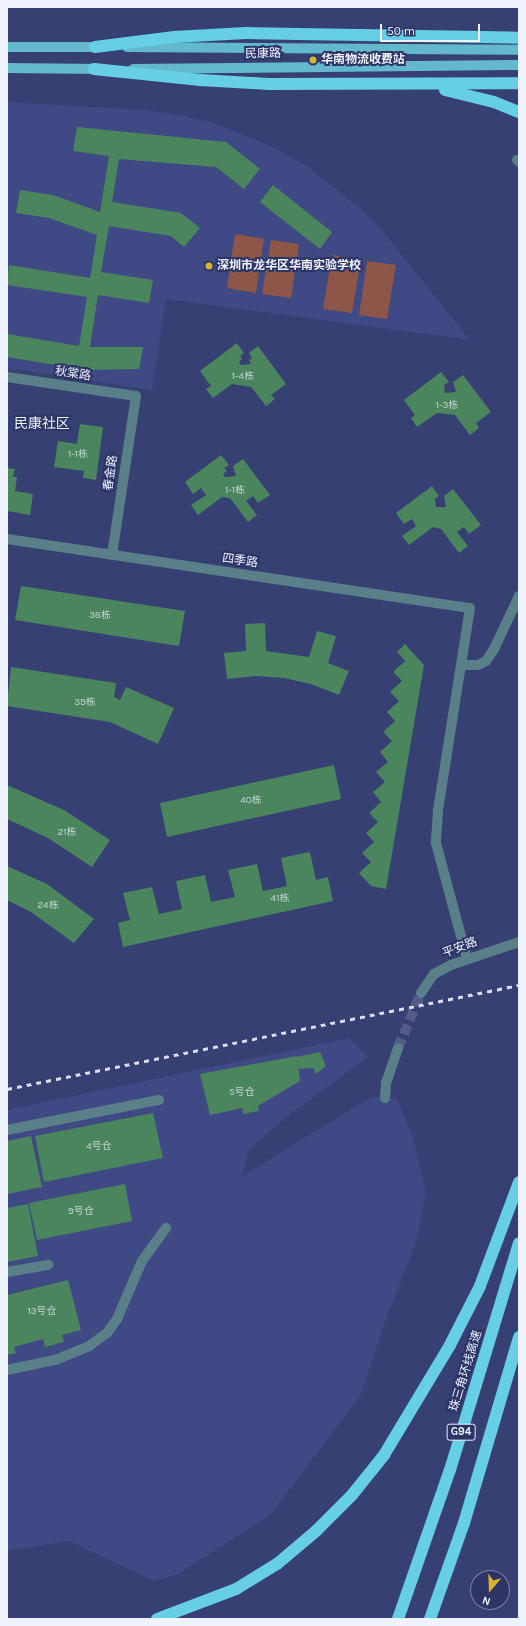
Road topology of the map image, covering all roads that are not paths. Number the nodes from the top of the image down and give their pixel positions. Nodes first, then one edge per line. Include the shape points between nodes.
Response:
1 (519, 29) edge
2 (446, 36) junction
3 (519, 38) edge
4 (7, 46) edge
5 (94, 47) junction
6 (519, 50) edge
7 (519, 65) edge
8 (7, 68) edge
9 (94, 69) junction
10 (519, 83) edge
11 (414, 85) junction
12 (519, 112) edge
13 (7, 377) edge
14 (136, 396) joint
15 (7, 539) edge
16 (112, 555) junction
17 (519, 596) edge
18 (461, 665) junction
19 (519, 942) edge
20 (467, 959) junction
21 (421, 993) tunnel mouth
22 (398, 1048) tunnel mouth
23 (385, 1098) dead end
24 (159, 1100) dead end
25 (7, 1130) edge
26 (519, 1182) edge
27 (166, 1228) dead end
28 (519, 1243) edge
29 (48, 1265) dead end
30 (7, 1272) edge
31 (519, 1337) edge
32 (7, 1370) edge
33 (157, 1619) edge
34 (398, 1619) edge
35 (430, 1619) edge

1 - 2 highway
2 - 3 highway
2 - 5 highway via 210,34
4 - 5 main road, 民康路
5 - 6 main road, 民康路
7 - 9 main road, 民康路
8 - 9 main road, 民康路
9 - 11 highway via 234,83
10 - 11 highway
11 - 12 highway via 460,92
13 - 14 street, 秋棠路
14 - 16 street, 春金路
15 - 16 street, 四季路
16 - 18 street, 四季路 via 470,608
17 - 18 street via 486,661 478,665
18 - 20 street via 438,811 436,842
19 - 20 street, 平安路
20 - 21 street, 平安路 via 434,974
22 - 23 street via 386,1083
24 - 25 street
26 - 33 highway via 480,1286 450,1345 384,1455 352,1495 316,1531 277,1564 236,1589
27 - 32 street via 142,1261 117,1319 106,1333 89,1346 55,1360
28 - 34 highway, 珠三角环线高速 / G94 via 450,1470
29 - 30 street
31 - 35 highway, G94 via 464,1523

